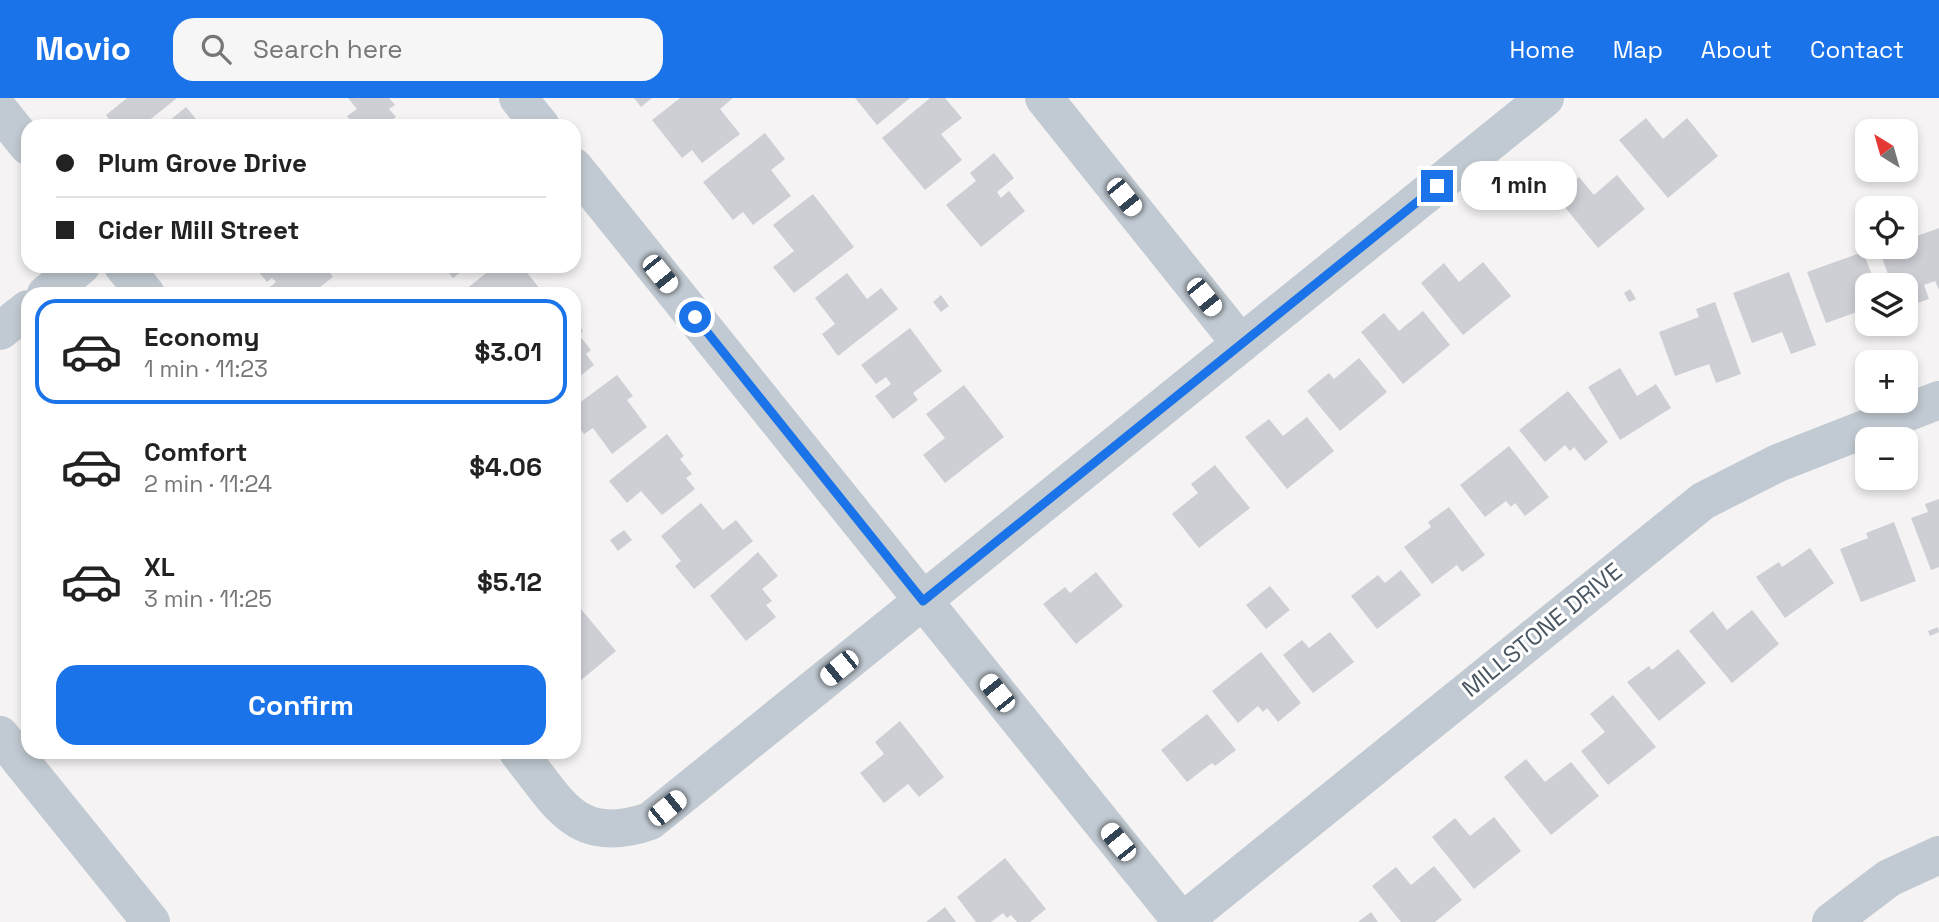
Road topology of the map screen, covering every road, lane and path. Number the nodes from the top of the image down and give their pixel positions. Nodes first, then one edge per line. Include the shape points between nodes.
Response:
1 (518, 98) edge
2 (1044, 98) edge
3 (1545, 98) edge
4 (0, 111) edge
5 (535, 119) edge
6 (21, 137) edge
7 (581, 176) edge
8 (72, 273) edge
9 (129, 273) edge
10 (55, 287) edge
11 (140, 287) edge
12 (21, 314) edge
13 (0, 331) edge
14 (1241, 344) junction
15 (1939, 400) edge
16 (923, 601) junction
17 (0, 735) edge
18 (524, 759) edge
19 (1939, 855) edge
20 (151, 922) edge
21 (1182, 922) edge
22 (1831, 922) edge

1 - 5 street
2 - 14 street
3 - 14 street
4 - 6 street
7 - 16 street
8 - 10 street
9 - 11 street
12 - 13 street
14 - 16 street
15 - 21 street, MILLSTONE DRIVE via 1778,463 1703,501
16 - 18 street via 649,821 628,828 589,827 574,818
16 - 21 street
17 - 20 street
19 - 22 street via 1889,878

